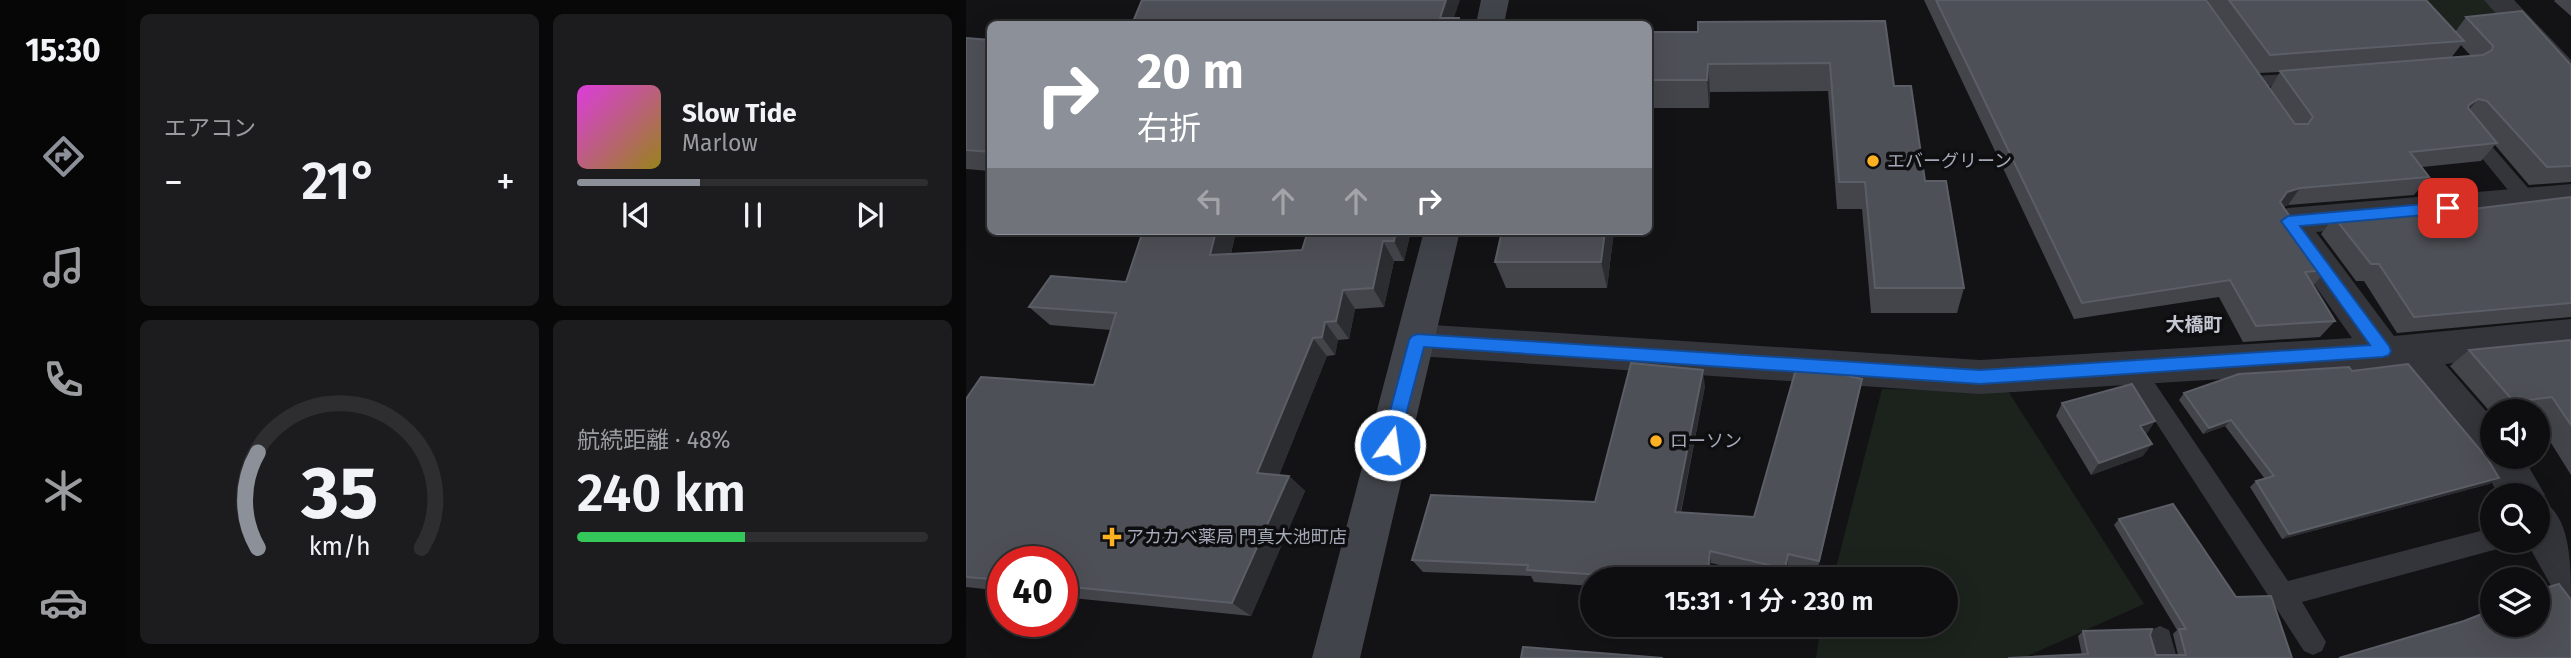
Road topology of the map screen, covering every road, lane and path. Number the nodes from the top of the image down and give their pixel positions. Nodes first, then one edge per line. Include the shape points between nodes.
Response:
1 (1495, 0) edge
2 (2498, 0) edge
3 (1490, 21) edge
4 (2320, 77) edge
5 (2571, 79) edge
6 (2268, 103) edge
7 (2464, 125) edge
8 (2571, 197) edge
9 (2528, 201) junction
10 (1441, 235) edge
11 (2571, 335) edge
12 (1417, 340) junction
13 (2396, 351) junction
14 (2132, 367) junction
15 (2480, 437) edge
16 (2480, 543) edge
17 (2550, 543) edge
18 (2571, 578) edge
19 (2282, 596) junction
20 (2313, 642) dead end
21 (1336, 658) edge

1 - 3 street
2 - 5 street
4 - 6 lane via 2249,77
7 - 9 lane
8 - 9 street
9 - 13 street via 2288,221
10 - 12 street
11 - 13 street
12 - 14 street via 1980,377
12 - 21 street
13 - 14 street
13 - 15 street
14 - 19 lane
16 - 19 lane
17 - 18 street
19 - 20 lane

